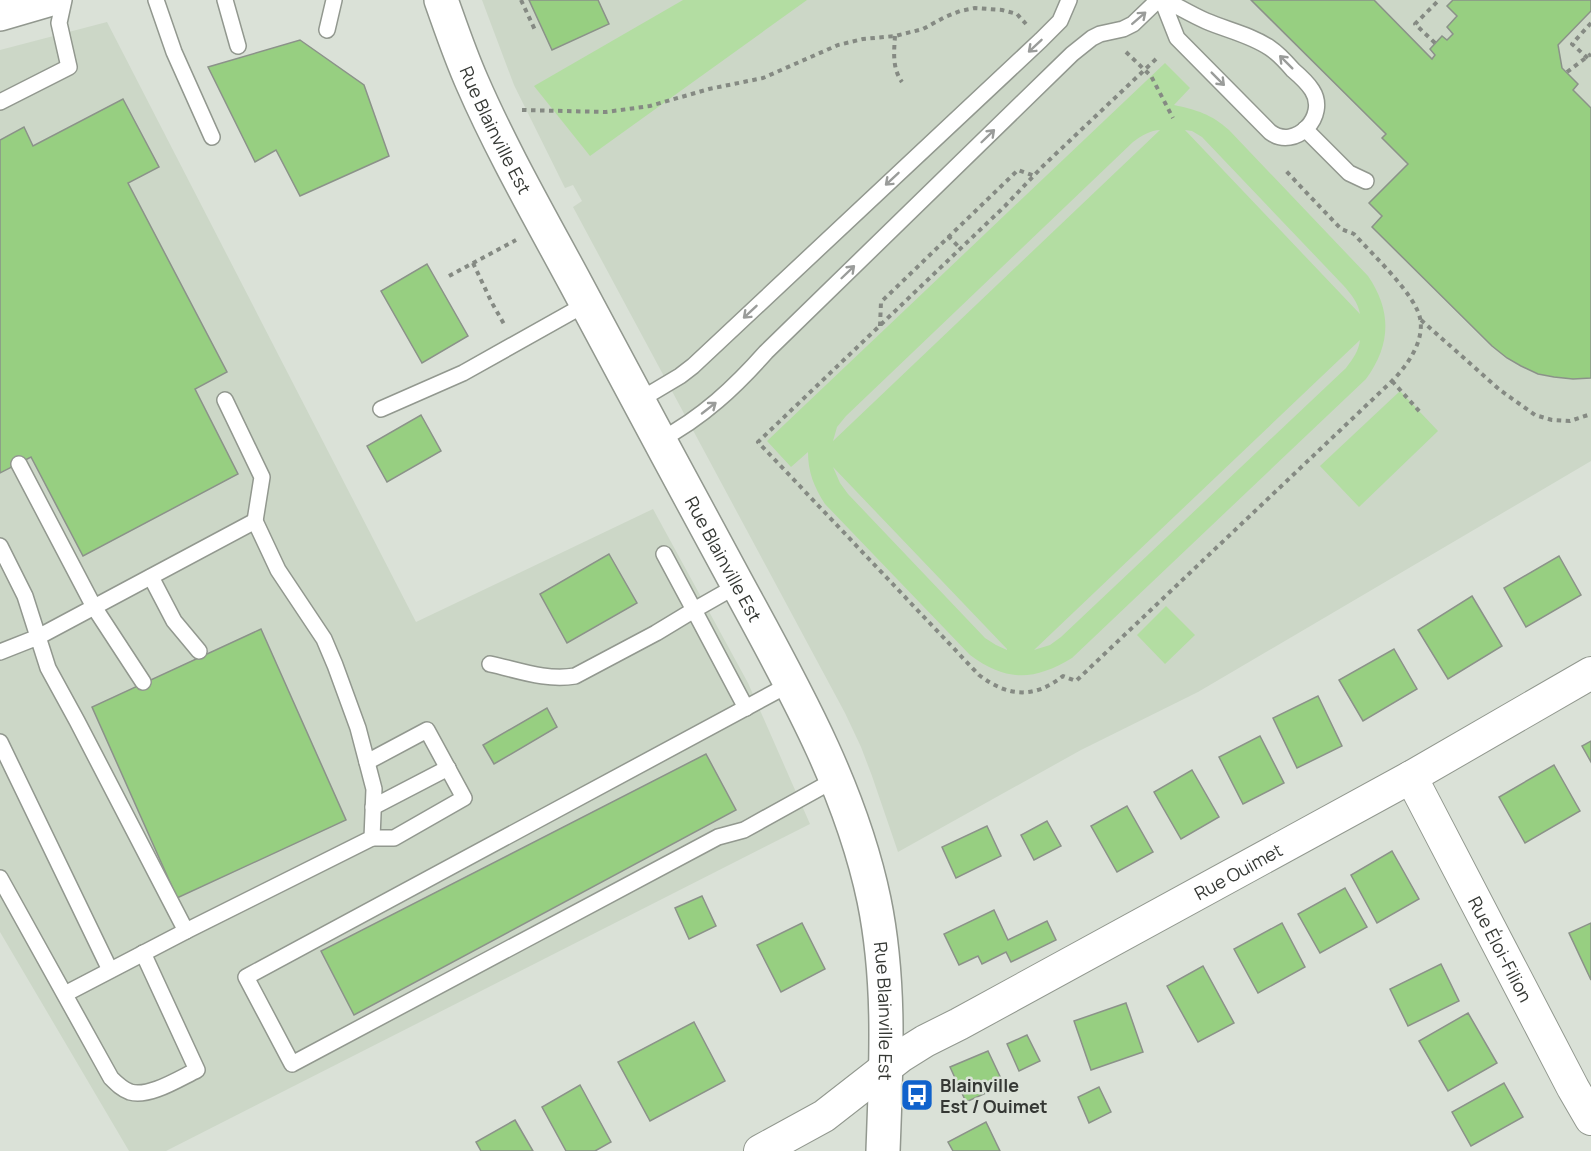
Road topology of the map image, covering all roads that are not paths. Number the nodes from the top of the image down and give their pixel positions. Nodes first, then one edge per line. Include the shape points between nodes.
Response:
1 (48, 0) edge
2 (64, 0) edge
3 (156, 0) edge
4 (225, 0) edge
5 (334, 0) edge
6 (441, 0) edge
7 (1069, 0) edge
8 (1162, 0) edge
9 (0, 14) edge
10 (327, 30) dead end
11 (238, 46) dead end
12 (0, 102) edge
13 (1305, 129) junction
14 (212, 137) dead end
15 (1366, 181) dead end
16 (586, 304) junction
17 (225, 400) dead end
18 (638, 401) junction
19 (381, 409) dead end
20 (660, 440) junction
21 (18, 464) dead end
22 (255, 521) junction
23 (0, 546) edge
24 (664, 554) dead end
25 (151, 577) junction
26 (738, 585) junction
27 (94, 607) junction
28 (694, 610) junction
29 (38, 637) junction
30 (199, 651) dead end
31 (0, 652) edge
32 (490, 664) dead end
33 (1591, 673) edge
34 (142, 682) dead end
35 (790, 684) junction
36 (746, 708) junction
37 (0, 742) edge
38 (367, 762) junction
39 (448, 768) junction
40 (1411, 777) junction
41 (836, 779) junction
42 (373, 807) junction
43 (372, 838) junction
44 (0, 878) edge
45 (186, 931) junction
46 (143, 953) junction
47 (110, 970) junction
48 (65, 994) junction
49 (886, 1067) junction
50 (1582, 1083) edge
51 (1591, 1119) edge
52 (760, 1151) edge
53 (883, 1151) edge

1 - 9 street
2 - 12 lane via 59,23 69,67
3 - 14 lane via 174,52
4 - 11 lane
5 - 10 lane
6 - 16 street, Rue Blainville Est via 492,126
7 -> 18 lane via 1064,15 1041,40 789,276 680,376
8 -> 13 lane via 1177,38 1270,132 1290,138
13 -> 8 lane via 1316,115 1316,97 1275,52 1252,38
20 -> 8 lane via 693,421 740,381 1072,54 1100,34 1133,24
13 - 15 lane via 1349,173
16 - 18 street, Rue Blainville Est
16 - 19 lane via 463,373
17 - 22 lane via 262,477
18 - 20 street, Rue Blainville Est
20 - 26 street, Rue Blainville Est
21 - 27 lane
22 - 25 lane
22 - 38 lane via 278,570 324,639
23 - 29 lane via 25,596
24 - 28 lane
25 - 27 lane
25 - 30 lane via 174,621
26 - 28 lane
26 - 35 street, Rue Blainville Est
27 - 29 lane
27 - 34 lane
28 - 32 lane via 575,676 547,677
28 - 36 lane
29 - 31 lane
29 - 45 lane via 48,668
33 - 40 street, Rue Ouimet
35 - 36 lane
35 - 41 street, Rue Blainville Est
36 - 41 lane via 246,977 292,1064 708,842 744,830
37 - 47 lane
38 - 39 lane via 427,730
38 - 42 lane via 374,789
39 - 42 lane
39 - 43 lane via 464,798 394,838
40 - 49 street, Rue Ouimet via 925,1041
40 - 50 street, Rue Éloi-Filion
41 - 49 street, Rue Blainville Est via 874,902 884,964
42 - 43 lane
43 - 45 lane
44 - 48 lane
45 - 46 lane
46 - 47 lane
46 - 48 lane via 197,1070 144,1093 120,1087 111,1078
47 - 48 lane
49 - 52 street, Rue Ouimet via 824,1116
49 - 53 street, Rue Blainville Est
50 - 51 street, Rue Éloi-Filion

